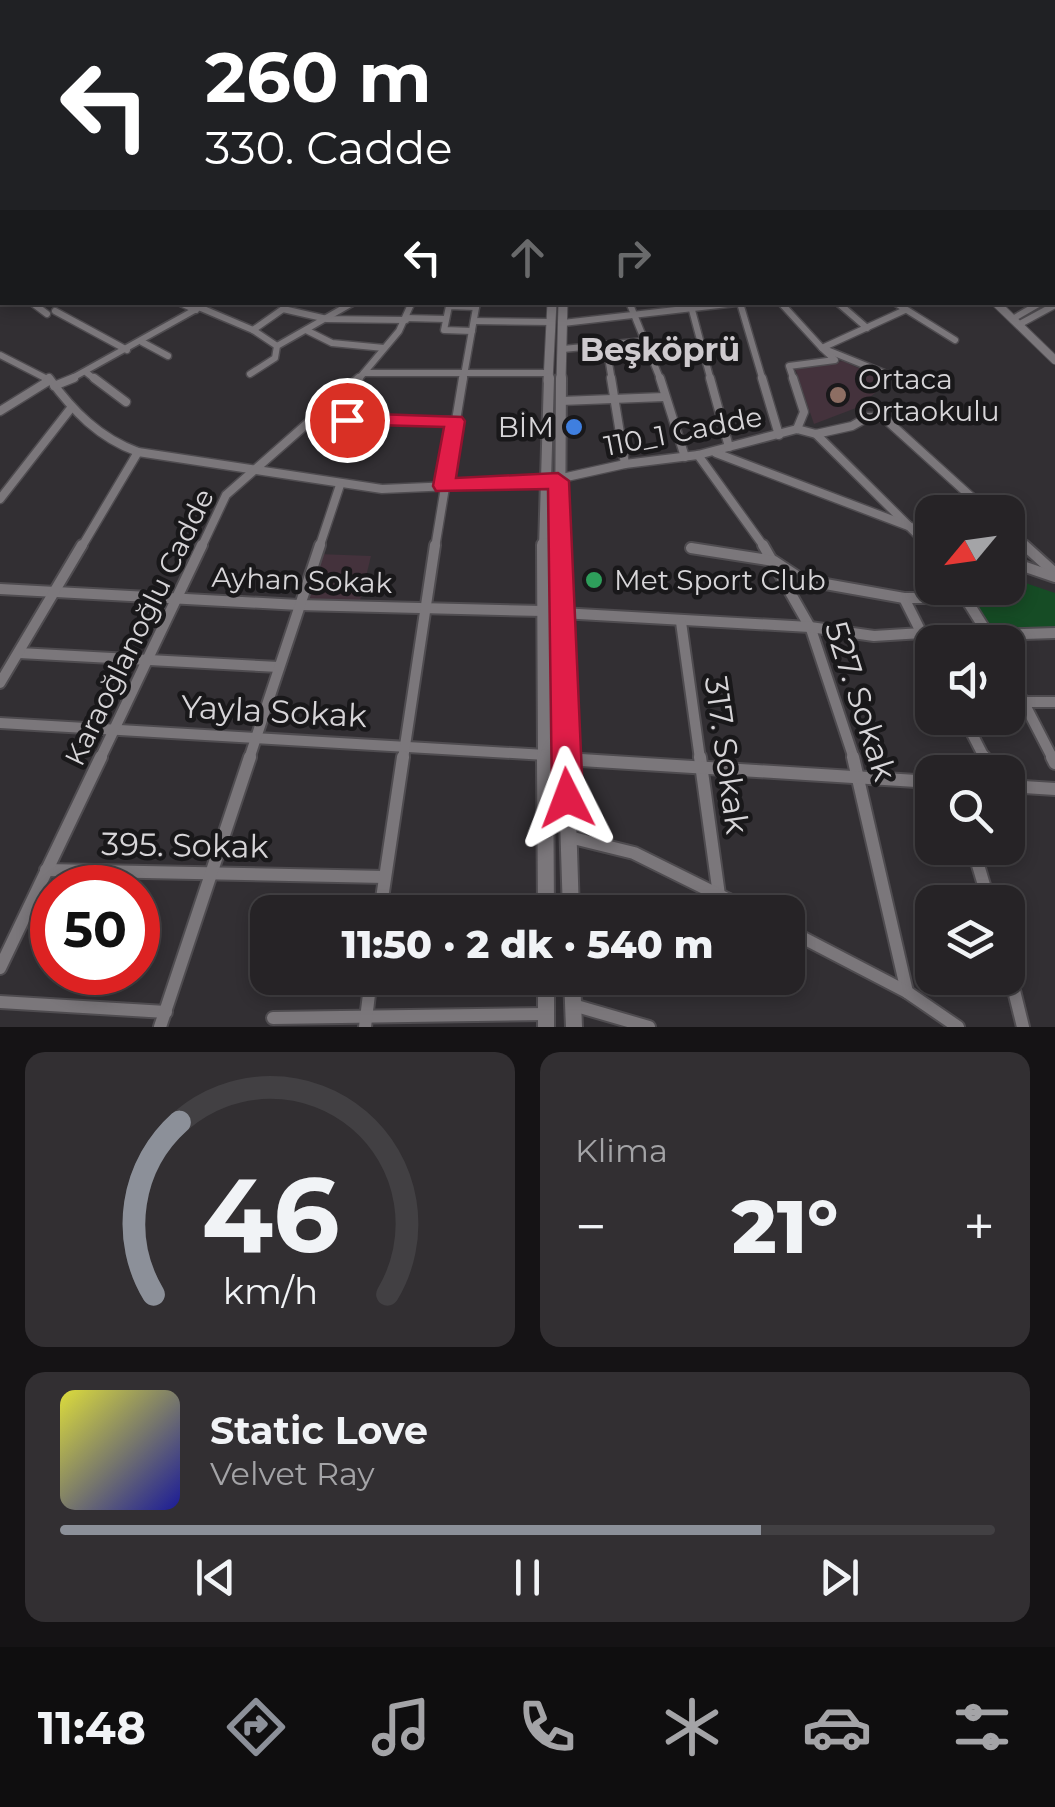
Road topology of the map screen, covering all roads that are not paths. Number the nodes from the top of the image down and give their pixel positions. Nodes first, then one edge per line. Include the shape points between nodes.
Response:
1 (37, 305) edge
2 (349, 305) edge
3 (411, 305) edge
4 (477, 305) edge
5 (552, 305) edge
6 (563, 305) edge
7 (630, 305) edge
8 (672, 305) edge
9 (728, 305) edge
10 (743, 305) edge
11 (783, 305) edge
12 (843, 305) edge
13 (898, 305) edge
14 (999, 305) edge
15 (1038, 305) edge
16 (1055, 305) edge
17 (202, 307) edge
18 (692, 310) junction
19 (906, 310) junction
20 (675, 312) junction
21 (635, 316) junction
22 (326, 319) junction
23 (406, 319) junction
24 (446, 319) junction
25 (1018, 320) junction
26 (551, 322) junction
27 (563, 323) junction
28 (473, 326) junction
29 (867, 328) junction
30 (253, 330) junction
31 (306, 330) junction
32 (955, 340) dead end
33 (645, 341) junction
34 (142, 342) junction
35 (606, 345) junction
36 (277, 346) junction
37 (384, 348) junction
38 (822, 348) junction
39 (563, 349) junction
40 (127, 350) junction
41 (706, 351) junction
42 (0, 355) edge
43 (168, 356) dead end
44 (653, 356) junction
45 (1055, 360) edge
46 (86, 373) junction
47 (364, 373) junction
48 (548, 373) junction
49 (250, 374) dead end
50 (466, 374) junction
51 (889, 375) dead end
52 (52, 383) junction
53 (664, 398) junction
54 (616, 399) junction
55 (562, 400) junction
56 (126, 402) dead end
57 (71, 408) junction
58 (0, 411) edge
59 (311, 419) junction
60 (455, 421) junction
61 (796, 430) junction
62 (816, 434) junction
63 (779, 435) junction
64 (729, 447) junction
65 (138, 452) junction
66 (713, 452) junction
67 (698, 455) junction
68 (686, 457) junction
69 (625, 464) junction
70 (248, 471) junction
71 (551, 481) junction
72 (340, 485) junction
73 (444, 486) junction
74 (969, 495) edge
75 (0, 498) edge
76 (912, 528) junction
77 (915, 529) edge
78 (915, 531) edge
79 (1025, 546) edge
80 (691, 548) dead end
81 (774, 561) junction
82 (1025, 566) edge
83 (1055, 575) edge
84 (0, 589) edge
85 (53, 592) junction
86 (175, 598) junction
87 (904, 598) junction
88 (915, 598) edge
89 (299, 605) junction
90 (425, 606) junction
91 (543, 611) junction
92 (560, 613) junction
93 (681, 622) junction
94 (918, 625) edge
95 (810, 627) junction
96 (915, 633) edge
97 (1055, 633) edge
98 (1025, 636) edge
99 (19, 653) junction
100 (145, 662) junction
101 (280, 666) junction
102 (0, 684) edge
103 (1025, 702) edge
104 (1055, 702) edge
105 (1025, 706) edge
106 (0, 722) edge
107 (112, 730) junction
108 (259, 737) junction
109 (405, 747) junction
110 (546, 755) junction
111 (565, 759) junction
112 (1055, 763) edge
113 (701, 768) junction
114 (859, 779) junction
115 (915, 781) edge
116 (1025, 787) edge
117 (1055, 789) edge
118 (569, 836) junction
119 (48, 865) edge
120 (160, 874) edge
121 (209, 876) junction
122 (385, 877) junction
123 (719, 894) joint
124 (382, 895) edge
125 (546, 895) edge
126 (571, 895) edge
127 (30, 904) edge
128 (805, 939) edge
129 (0, 968) edge
130 (907, 992) junction
131 (369, 995) edge
132 (546, 995) edge
133 (573, 995) edge
134 (1015, 995) edge
135 (0, 1002) edge
136 (573, 1005) junction
137 (273, 1018) dead end
138 (163, 1019) edge
139 (546, 1021) edge
140 (365, 1022) edge
141 (574, 1027) edge
142 (649, 1027) edge
143 (958, 1027) edge
144 (1022, 1027) edge

1 - 40 street
2 - 22 street
3 - 23 street, Karaoğlanoğlu Cadde
4 - 24 street via 449,306
4 - 28 street
5 - 26 main road
6 - 27 main road
7 - 21 street
8 - 20 street
9 - 18 street
10 - 63 street
11 - 38 street
12 - 29 street
13 - 19 street
14 - 25 street
15 - 25 street
16 - 25 street
17 - 30 street
17 - 34 street
18 - 20 street
18 - 41 street
19 - 29 street
19 - 32 street
20 - 21 street
21 - 27 street
21 - 33 street
22 - 23 street
22 - 30 street via 283,309
22 - 31 street
23 - 24 street
23 - 37 street, Karaoğlanoğlu Cadde
24 - 28 street via 444,330
25 - 45 street
26 - 28 street
26 - 48 main road
27 - 39 main road
28 - 50 street
29 - 38 street
30 - 36 street
31 - 36 street
31 - 37 street via 332,343
33 - 35 street
33 - 44 street
34 - 40 street
34 - 43 street
35 - 39 street
35 - 54 street
36 - 49 street via 274,358
37 - 47 street, Karaoğlanoğlu Cadde
38 - 51 street
38 - 61 street via 835,360 789,366 804,412
39 - 55 main road
40 - 46 street
41 - 44 street
41 - 64 street
42 - 52 street
44 - 53 street
46 - 52 street
46 - 56 street
47 - 50 street
47 - 59 street, Karaoğlanoğlu Cadde
48 - 50 street
48 - 71 main road
50 - 60 street
52 - 57 street, 110_1 Cadde
52 - 58 street
53 - 54 street
53 - 68 street
54 - 55 street
54 - 69 street
55 - 71 main road
57 - 65 street, 110_1 Cadde via 113,443
57 - 75 street
59 - 60 street
59 - 70 street, Karaoğlanoğlu Cadde
60 - 73 street
61 - 62 street, 110_1 Cadde
61 - 63 street, 110_1 Cadde
62 - 74 street via 883,417
62 - 76 street
63 - 64 street, 110_1 Cadde
64 - 66 street, 110_1 Cadde
65 - 70 street, 110_1 Cadde
65 - 85 street
66 - 67 street, 110_1 Cadde
66 - 76 street
67 - 68 street, 110_1 Cadde
67 - 81 street, 527. Sokak
68 - 69 street, 110_1 Cadde
69 - 71 street, 110_1 Cadde
70 - 72 street, 110_1 Cadde
70 - 86 street, Karaoğlanoğlu Cadde via 226,496
71 - 73 street, 110_1 Cadde
71 - 91 main road
71 - 92 main road
72 - 73 street, 110_1 Cadde
72 - 89 street
73 - 90 street
76 - 77 street
76 - 78 street
79 - 83 street
80 - 81 street
81 - 87 street via 802,580
81 - 95 street, 527. Sokak
82 - 83 street
84 - 85 street, Ayhan Sokak
85 - 86 street, Ayhan Sokak
85 - 99 street
86 - 89 street, Ayhan Sokak
86 - 100 street, Karaoğlanoğlu Cadde
87 - 88 street
87 - 94 street
89 - 90 street, Ayhan Sokak
89 - 101 street
90 - 91 street, Ayhan Sokak
90 - 109 street
91 - 110 main road
92 - 93 street
92 - 111 main road
93 - 95 street
93 - 113 street, 317. Sokak
95 - 96 street via 874,636
95 - 114 street, 527. Sokak
97 - 98 street
99 - 100 street
99 - 102 street
100 - 101 street
100 - 107 street, Karaoğlanoğlu Cadde
101 - 108 street
103 - 104 street
105 - 112 street
106 - 107 street, Yayla Sokak
107 - 108 street, Yayla Sokak
107 - 119 street, Karaoğlanoğlu Cadde
108 - 109 street, Yayla Sokak
108 - 121 street
109 - 110 street, Yayla Sokak
109 - 122 street
110 - 125 main road
111 - 113 street
111 - 118 main road
113 - 114 street
113 - 123 street, 317. Sokak
114 - 115 street
114 - 130 street, 527. Sokak
116 - 117 street
118 - 123 street via 634,853
118 - 126 main road
120 - 121 street, 395. Sokak
121 - 122 street, 395. Sokak via 220,871
121 - 138 street
122 - 124 street
127 - 129 street, Karaoğlanoğlu Cadde
128 - 130 street
130 - 143 street
131 - 140 street
132 - 139 main road
133 - 136 main road
134 - 144 street
135 - 138 street
136 - 141 main road
136 - 142 street
137 - 140 street
139 - 140 street

